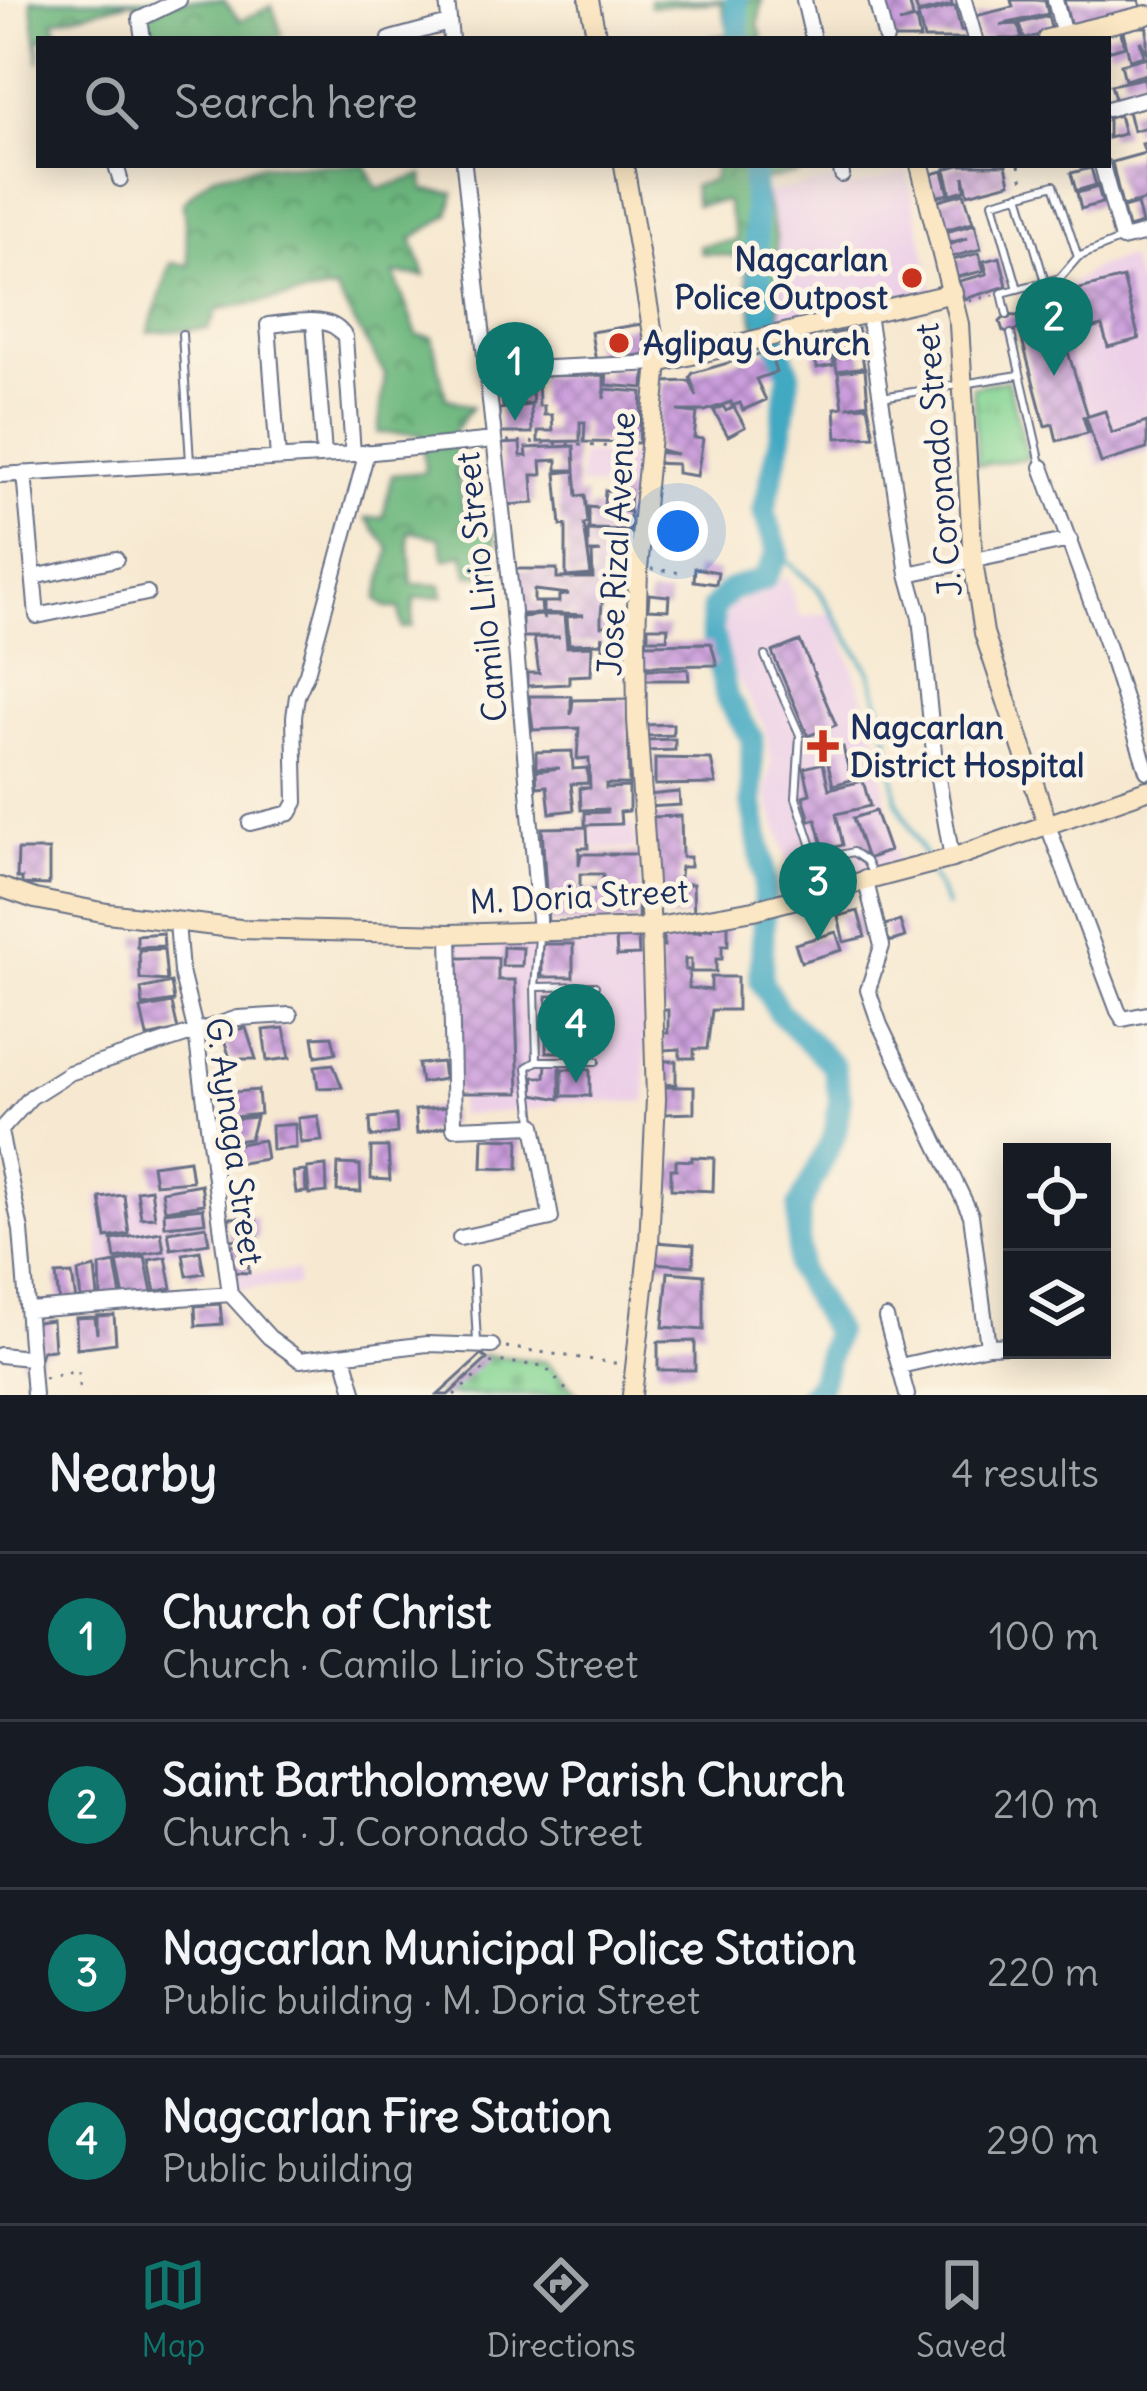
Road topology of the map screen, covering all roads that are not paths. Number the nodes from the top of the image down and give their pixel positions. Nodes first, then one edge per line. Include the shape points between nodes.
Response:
1 (179, 0) edge
2 (447, 0) edge
3 (589, 0) edge
4 (804, 0) edge
5 (876, 0) edge
6 (964, 0) edge
7 (1055, 0) edge
8 (1147, 15) edge
9 (450, 31) edge
10 (143, 36) edge
11 (412, 36) edge
12 (597, 36) edge
13 (811, 36) edge
14 (885, 36) edge
15 (974, 36) edge
16 (1059, 36) edge
17 (1067, 36) edge
18 (1147, 98) edge
19 (1111, 108) edge
20 (464, 168) edge
21 (625, 168) edge
22 (922, 168) edge
23 (1103, 168) edge
24 (1023, 194) junction
25 (1147, 233) edge
26 (1122, 239) junction
27 (1078, 257) junction
28 (1045, 282) junction
29 (1018, 289) junction
30 (954, 299) junction
31 (868, 314) junction
32 (1007, 315) dead end
33 (314, 322) junction
34 (182, 334) dead end
35 (1011, 334) dead end
36 (658, 363) junction
37 (487, 371) junction
38 (1019, 375) junction
39 (964, 384) junction
40 (882, 397) junction
41 (494, 440) junction
42 (360, 453) junction
43 (324, 455) junction
44 (278, 458) junction
45 (190, 464) junction
46 (1042, 467) joint
47 (24, 473) junction
48 (0, 475) edge
49 (1070, 540) junction
50 (116, 559) dead end
51 (973, 561) junction
52 (908, 574) junction
53 (34, 577) junction
54 (147, 592) dead end
55 (764, 656) dead end
56 (1147, 771) edge
57 (1147, 790) edge
58 (250, 823) dead end
59 (1048, 826) junction
60 (952, 859) junction
61 (815, 861) junction
62 (870, 877) junction
63 (0, 887) edge
64 (826, 890) junction
65 (177, 922) junction
66 (652, 928) junction
67 (540, 932) junction
68 (450, 934) junction
69 (535, 986) junction
70 (595, 986) dead end
71 (1147, 1013) edge
72 (290, 1015) dead end
73 (196, 1033) junction
74 (536, 1061) junction
75 (596, 1061) dead end
76 (534, 1126) junction
77 (0, 1131) edge
78 (460, 1238) dead end
79 (473, 1270) dead end
80 (230, 1294) junction
81 (28, 1310) junction
82 (886, 1318) dead end
83 (1003, 1345) edge
84 (485, 1346) joint
85 (988, 1346) junction
86 (0, 1354) edge
87 (344, 1356) junction
88 (29, 1358) junction
89 (900, 1366) junction
90 (33, 1388) edge
91 (355, 1395) edge
92 (632, 1395) edge
93 (907, 1395) edge

1 - 10 street via 140,19
2 - 9 street
3 - 12 main road
4 - 13 street
5 - 14 street
6 - 15 street
7 - 16 street
8 - 17 main road
9 - 11 street
18 - 19 street
20 - 37 street, Camilo Lirio Street
21 - 36 main road, Jose Rizal Avenue
22 - 30 main road, J. Coronado Street
23 - 26 street
24 - 27 lane via 1054,185
24 - 28 lane
24 - 29 lane via 993,202
25 - 26 street
26 - 27 lane
27 - 28 lane
28 - 29 lane
29 - 32 lane via 1002,293
30 - 31 main road
30 - 39 main road, J. Coronado Street
31 - 36 main road
31 - 40 street
33 - 42 street via 328,321 345,337
33 - 43 street
33 - 44 street via 268,325
34 - 45 lane
35 - 38 lane
36 - 37 street
36 - 66 main road, Jose Rizal Avenue via 638,569 637,720
37 - 41 street, Camilo Lirio Street
38 - 39 lane
38 - 46 lane
39 - 40 lane
39 - 51 main road, J. Coronado Street
40 - 52 street
41 - 42 street
41 - 67 street, Camilo Lirio Street
42 - 43 street
42 - 58 street via 297,696 296,802 290,813
43 - 44 street
44 - 45 street
45 - 47 street
46 - 49 street
47 - 48 street
47 - 53 street
49 - 51 street
49 - 56 street
50 - 53 street
51 - 52 street
51 - 59 main road, J. Coronado Street via 984,632
52 - 60 street
53 - 54 street via 38,616
55 - 61 lane via 800,735 796,798
57 - 59 main road, M. Doria Street
59 - 60 main road, M. Doria Street
59 - 71 street, J. Coronado Street via 1123,1018
60 - 62 main road, M. Doria Street
61 - 62 lane via 854,852
61 - 64 lane
62 - 64 main road, M. Doria Street
62 - 85 street via 882,946 868,990 971,1216
63 - 65 main road, M. Doria Street
64 - 66 main road, M. Doria Street
65 - 68 main road, M. Doria Street
65 - 73 street, G. Aynaga Street
66 - 67 main road, M. Doria Street
66 - 92 main road, Jose Rizal Avenue via 656,1099
67 - 68 main road, M. Doria Street
67 - 69 lane
68 - 76 street via 454,1128
69 - 70 lane
69 - 74 lane
72 - 73 street via 238,1018
73 - 77 street via 69,1073 31,1096
73 - 80 street, G. Aynaga Street
74 - 75 lane
74 - 76 lane via 527,1067
76 - 78 street via 551,1218
77 - 81 street
79 - 84 lane
80 - 81 street
80 - 87 street, G. Aynaga Street via 300,1360
81 - 88 street
82 - 89 street
83 - 85 street
84 - 87 street, G. Aynaga Street via 428,1344
85 - 89 street
86 - 88 street
87 - 91 street
88 - 90 street
89 - 93 street

